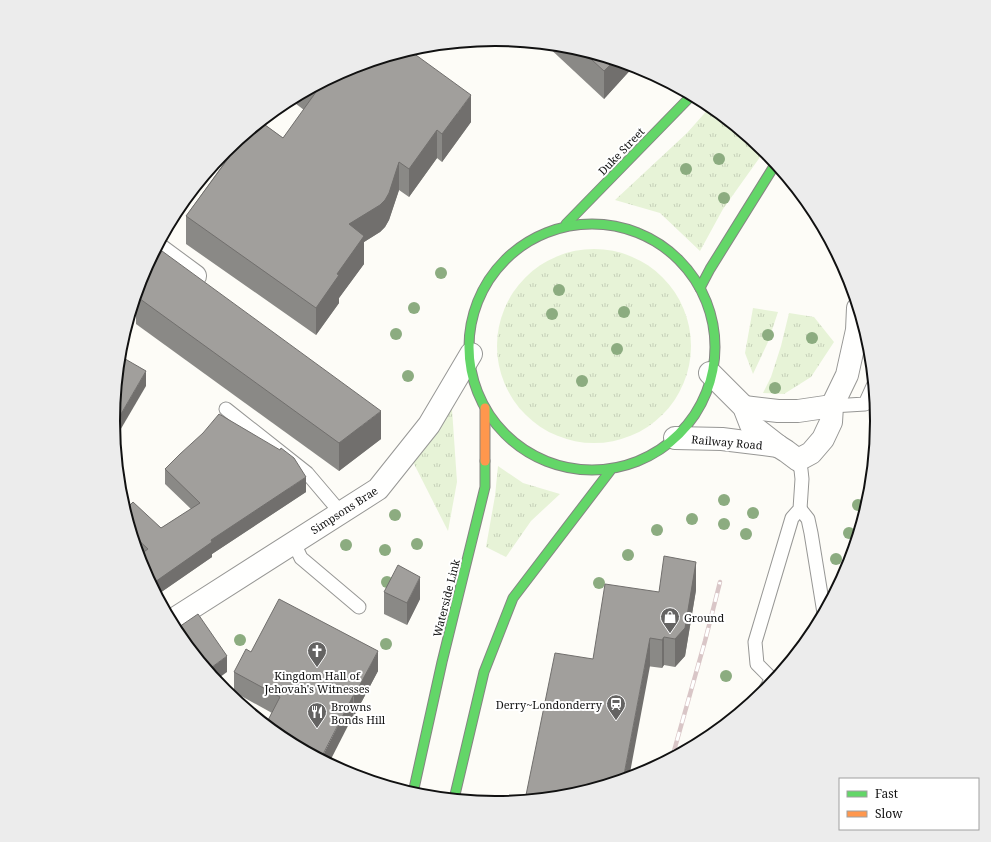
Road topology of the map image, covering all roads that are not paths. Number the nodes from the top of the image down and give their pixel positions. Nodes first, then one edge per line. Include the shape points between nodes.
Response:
1 (688, 99) edge
2 (772, 169) edge
3 (566, 224) junction
4 (161, 251) edge
5 (210, 287) edge
6 (700, 288) junction
7 (857, 322) edge
8 (471, 354) junction
9 (710, 373) junction
10 (870, 394) edge
11 (832, 406) junction
12 (485, 408) junction
13 (744, 408) junction
14 (226, 409) dead end
15 (675, 438) junction
16 (778, 446) junction
17 (798, 460) junction
18 (610, 472) junction
19 (800, 509) junction
20 (341, 513) junction
21 (294, 543) junction
22 (823, 604) edge
23 (359, 607) dead end
24 (177, 617) edge
25 (770, 676) edge
26 (414, 787) edge
27 (455, 794) edge

1 - 3 highway, Duke Street
2 - 6 highway
3 - 6 highway via 606,223 639,232 667,249
3 - 8 highway via 528,240 497,268 477,305 470,340
4 - 5 street
6 - 9 highway via 712,322 714,350
7 - 11 street via 847,375
8 - 12 highway via 473,375
8 - 20 street, Simpsons Brae via 429,426 378,490
9 - 13 street, Railway Road
9 - 15 highway via 699,409
10 - 11 lane via 865,404
11 - 13 street via 798,411
11 - 17 street via 831,422 823,439 811,453
12 - 18 highway via 508,438 540,460 577,472
12 - 26 highway, Waterside Link via 485,487
13 - 16 street, Railway Road via 751,425
14 - 20 lane via 307,473
15 - 16 street, Railway Road via 722,439
15 - 18 highway via 648,457
16 - 17 street, Railway Road
17 - 19 lane via 801,470
18 - 27 highway via 513,598 484,672
19 - 22 lane via 808,520
19 - 25 lane via 792,518 755,642 757,664
20 - 21 street, Simpsons Brae
21 - 23 lane via 301,558
21 - 24 street, Simpsons Brae

